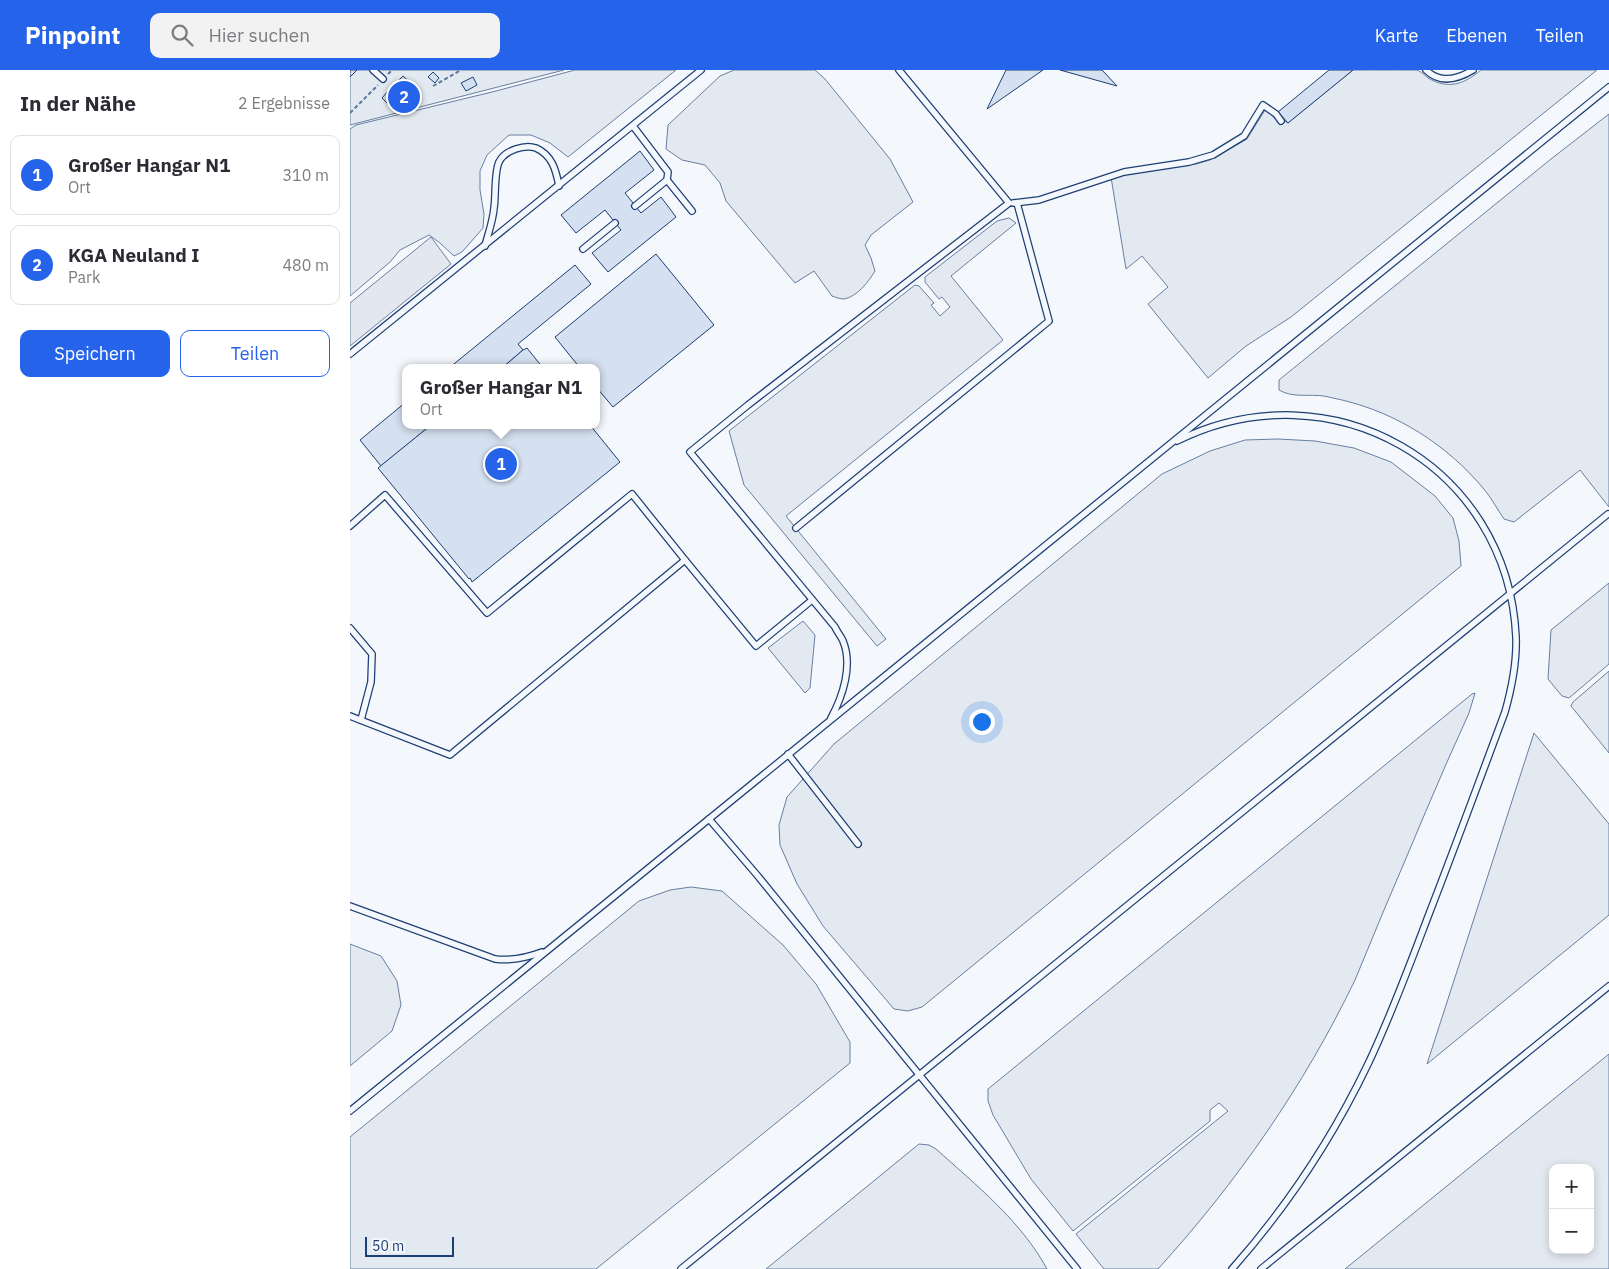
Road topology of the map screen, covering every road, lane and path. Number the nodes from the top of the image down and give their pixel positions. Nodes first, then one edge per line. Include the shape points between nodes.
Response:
1 (373, 70) edge
2 (392, 70) edge
3 (461, 70) edge
4 (701, 70) edge
5 (899, 70) edge
6 (1426, 70) edge
7 (1473, 70) edge
8 (383, 79) junction
9 (433, 86) dead end
10 (1609, 87) edge
11 (350, 113) edge
12 (1281, 120) dead end
13 (633, 126) junction
14 (667, 180) junction
15 (559, 186) junction
16 (1017, 202) junction
17 (1009, 204) junction
18 (635, 206) dead end
19 (692, 211) dead end
20 (615, 222) dead end
21 (485, 246) junction
22 (583, 249) dead end
23 (350, 354) edge
24 (1162, 450) junction
25 (1608, 514) edge
26 (350, 526) edge
27 (796, 528) dead end
28 (685, 560) junction
29 (1510, 594) junction
30 (812, 600) junction
31 (350, 628) edge
32 (350, 716) edge
33 (361, 720) junction
34 (822, 727) junction
35 (788, 754) junction
36 (709, 819) junction
37 (858, 844) dead end
38 (350, 906) edge
39 (552, 946) junction
40 (1609, 986) edge
41 (920, 1075) junction
42 (350, 1111) edge
43 (681, 1269) edge
44 (1077, 1269) edge
45 (1232, 1269) edge
46 (1261, 1269) edge

1 - 8 lane
2 - 8 path
3 - 9 path
4 - 13 lane
5 - 17 lane
6 - 7 lane via 1446,79 1460,78
8 - 11 path
10 - 24 lane
12 - 16 lane via 1263,105 1244,136 1213,155 1124,172 1039,200
13 - 14 lane via 668,172
13 - 15 lane
14 - 18 lane
14 - 19 lane
15 - 21 lane
15 - 21 lane via 557,172 542,151 530,146 510,151 500,161 494,210
16 - 17 lane
16 - 27 lane via 1049,321
17 - 30 lane via 690,452
20 - 22 lane
21 - 23 lane
24 - 29 lane via 1207,428 1268,415 1331,419 1378,434 1424,461 1462,497 1494,546
24 - 34 lane
25 - 29 lane
26 - 28 lane via 385,495 487,613 632,494
28 - 30 lane via 756,646
28 - 33 lane via 450,755
29 - 41 lane
29 - 45 lane via 1515,659 1505,712 1390,1016 1367,1066 1312,1162 1283,1205
30 - 34 lane via 843,640 847,655 839,703
31 - 33 lane via 372,654 371,682
32 - 33 lane
34 - 35 lane
35 - 36 lane
35 - 37 lane
36 - 39 lane
36 - 41 lane
38 - 39 lane via 495,959 517,959
39 - 42 lane
40 - 46 lane
41 - 43 lane
41 - 44 lane

